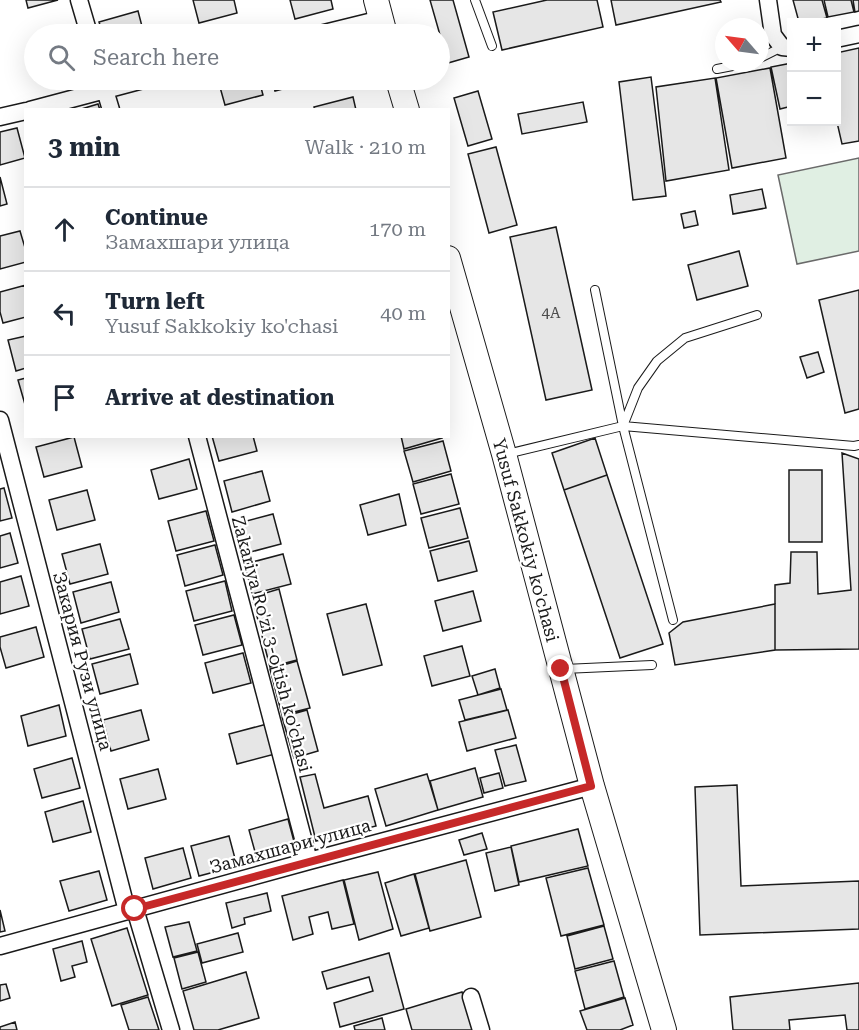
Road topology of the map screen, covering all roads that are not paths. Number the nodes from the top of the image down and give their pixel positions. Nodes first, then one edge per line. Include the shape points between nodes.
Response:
1 (79, 0) edge
2 (475, 0) edge
3 (768, 0) edge
4 (381, 18) edge
5 (86, 24) edge
6 (358, 24) edge
7 (859, 34) edge
8 (841, 38) edge
9 (492, 46) dead end
10 (787, 47) edge
11 (769, 54) edge
12 (86, 90) edge
13 (106, 90) edge
14 (401, 90) edge
15 (34, 108) edge
16 (110, 108) edge
17 (406, 108) edge
18 (24, 111) edge
19 (0, 117) edge
20 (450, 265) edge
21 (595, 290) dead end
22 (757, 315) dead end
23 (0, 420) edge
24 (623, 426) junction
25 (198, 438) edge
26 (859, 445) edge
27 (504, 454) junction
28 (674, 620) dead end
29 (652, 665) dead end
30 (561, 669) junction
31 (591, 786) junction
32 (309, 861) junction
33 (131, 910) junction
34 (0, 946) edge
35 (471, 997) dead end
36 (171, 1030) edge
37 (481, 1030) edge
38 (664, 1030) edge

1 - 5 street
2 - 9 lane
3 - 10 street via 773,35
4 - 6 street
7 - 8 street
10 - 11 lane
12 - 15 street
13 - 16 street
14 - 17 main road
18 - 19 street
20 - 27 main road, Yusuf Sakkokiy ko'chasi
21 - 24 lane
22 - 24 lane via 685,338 657,361 638,388
23 - 33 street, Закария Рузи улица
24 - 26 lane
24 - 27 lane
24 - 28 lane
25 - 32 street, Zakariya Ro'zi 3-o'tish ko'chasi
27 - 30 main road, Yusuf Sakkokiy ko'chasi
29 - 30 lane
30 - 31 main road, Yusuf Sakkokiy ko'chasi
31 - 32 street, Замахшари улица
31 - 38 main road, Yusuf Sakkokiy ko'chasi
32 - 33 street, Замахшари улица
33 - 34 street, Замахшари улица
33 - 36 street, Закария Рузи улица
35 - 37 street

